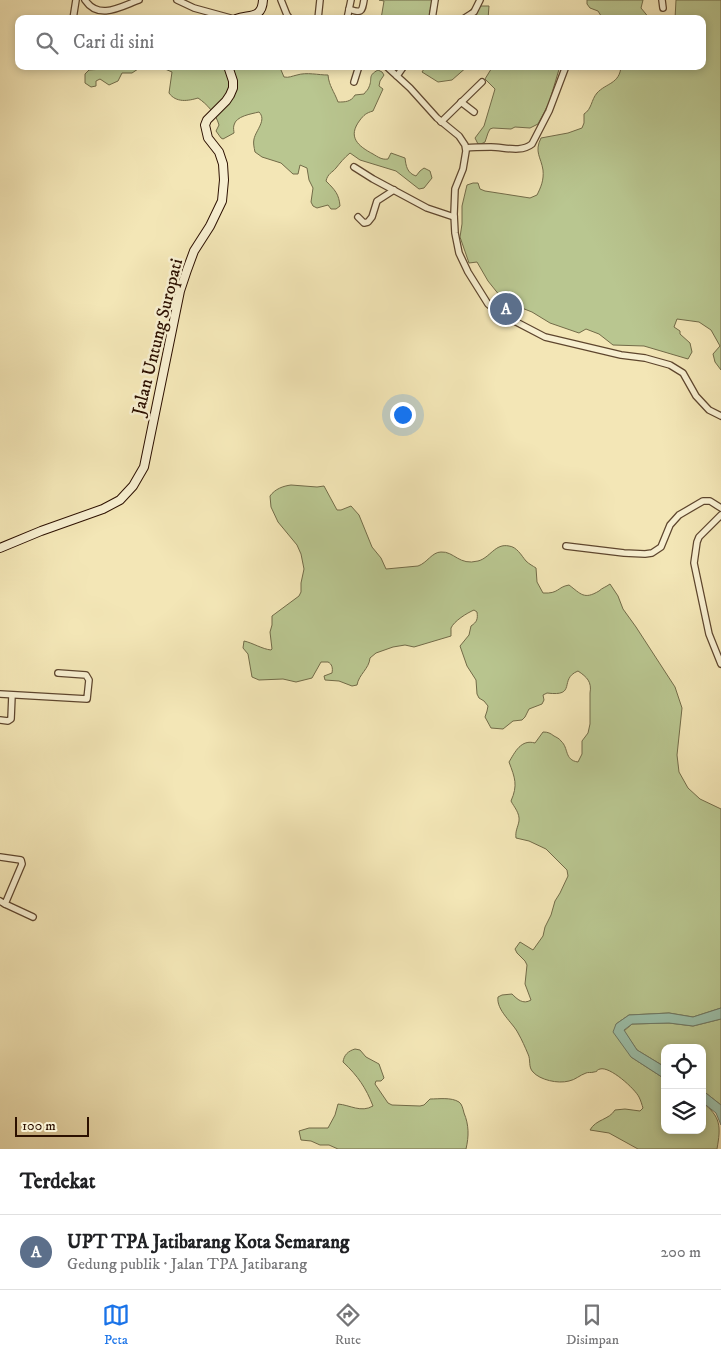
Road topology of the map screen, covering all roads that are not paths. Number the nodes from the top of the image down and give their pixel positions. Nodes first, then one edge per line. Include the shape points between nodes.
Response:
1 (76, 0) edge
2 (85, 0) edge
3 (139, 0) edge
4 (179, 0) edge
5 (263, 0) edge
6 (281, 0) edge
7 (320, 0) edge
8 (351, 0) edge
9 (364, 0) edge
10 (435, 0) edge
11 (480, 0) edge
12 (662, 0) edge
13 (123, 3) edge
14 (663, 8) dead end
15 (349, 9) junction
16 (108, 12) joint
17 (74, 15) edge
18 (220, 15) edge
19 (252, 15) edge
20 (287, 15) edge
21 (318, 15) edge
22 (348, 15) edge
23 (433, 15) edge
24 (469, 15) edge
25 (229, 70) edge
26 (358, 70) edge
27 (390, 70) edge
28 (401, 70) edge
29 (564, 70) edge
30 (397, 76) junction
31 (354, 82) dead end
32 (482, 82) dead end
33 (461, 102) junction
34 (474, 112) dead end
35 (441, 122) junction
36 (466, 148) junction
37 (354, 167) dead end
38 (394, 190) junction
39 (358, 217) dead end
40 (454, 217) junction
41 (721, 416) edge
42 (721, 508) edge
43 (721, 515) edge
44 (566, 546) dead end
45 (0, 548) edge
46 (721, 664) edge
47 (58, 673) dead end
48 (0, 694) edge
49 (12, 695) junction
50 (0, 720) edge
51 (0, 858) edge
52 (2, 902) edge
53 (33, 916) dead end

1 - 17 street
2 - 16 street via 96,9
3 - 13 street
4 - 18 street
5 - 19 main road via 262,8
6 - 20 street
7 - 21 street
8 - 15 street
9 - 15 street via 361,11
10 - 23 street
11 - 24 street
12 - 14 street
13 - 16 street
15 - 22 street
25 - 45 main road, Jalan Untung Suropati via 233,81 230,95 205,125 208,138 223,164 222,201 194,251 180,291 144,466 133,486 120,500
26 - 31 street
27 - 30 street
28 - 30 street
29 - 36 street via 532,144 512,149
30 - 35 street
32 - 33 street
33 - 34 street
33 - 35 street
35 - 36 street via 459,136
36 - 40 street via 455,190
37 - 38 street
38 - 39 street via 377,201 368,222 364,223
38 - 40 street via 427,208
40 - 41 street via 459,253 488,304 499,313 545,337 670,365 683,373 696,396 709,410
42 - 44 street via 710,501 703,501 679,515 670,525 661,547 652,553 624,554
43 - 46 street via 696,542 694,563 709,634
47 - 49 street via 86,675 89,680 87,699
48 - 49 street
49 - 50 street via 11,719
51 - 52 street via 22,862
52 - 53 street

